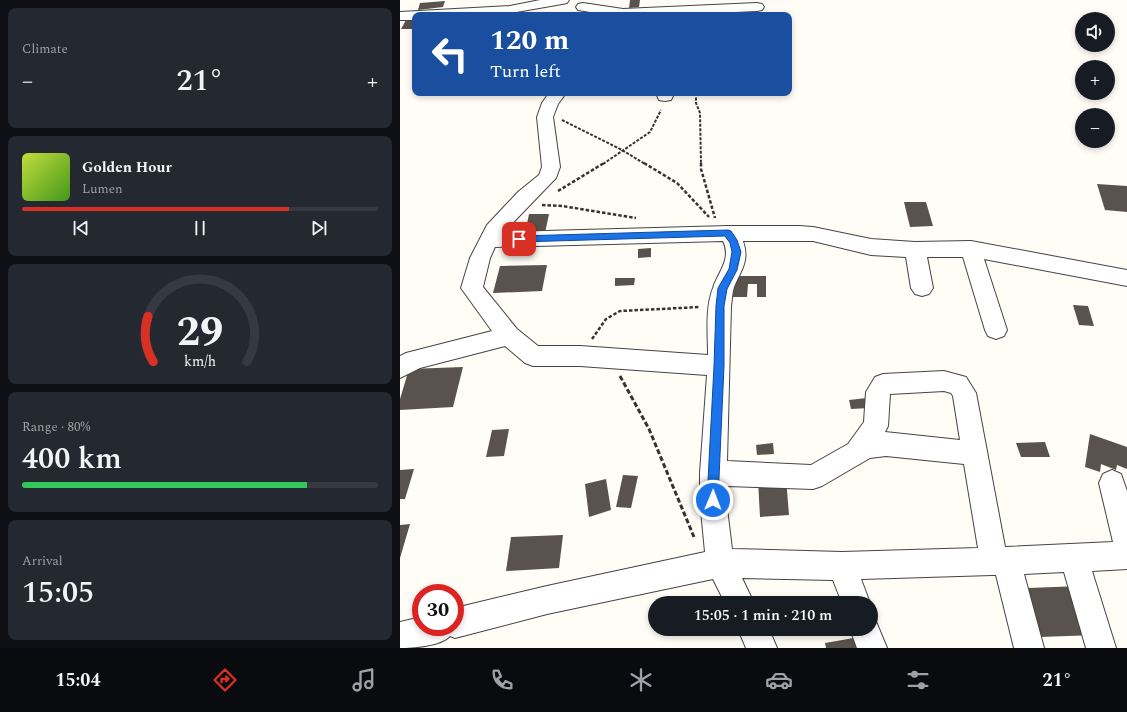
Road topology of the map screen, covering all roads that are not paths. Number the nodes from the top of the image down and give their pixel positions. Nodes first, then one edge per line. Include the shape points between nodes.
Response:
1 (461, 0) edge
2 (562, 0) edge
3 (583, 7) edge
4 (754, 7) edge
5 (674, 9) edge
6 (471, 12) joint
7 (616, 12) edge
8 (636, 12) edge
9 (412, 15) edge
10 (400, 16) edge
11 (553, 100) edge
12 (723, 229) junction
13 (488, 240) junction
14 (971, 249) junction
15 (915, 250) junction
16 (1127, 278) edge
17 (922, 288) dead end
18 (996, 330) dead end
19 (509, 336) junction
20 (719, 366) junction
21 (400, 368) edge
22 (856, 453) junction
23 (974, 453) junction
24 (713, 473) junction
25 (1112, 484) dead end
26 (1127, 545) edge
27 (1127, 555) edge
28 (1074, 558) junction
29 (1000, 561) junction
30 (714, 565) junction
31 (842, 566) junction
32 (735, 596) edge
33 (853, 596) edge
34 (464, 621) edge
35 (412, 635) edge
36 (756, 636) edge
37 (868, 636) edge
38 (401, 638) edge
39 (762, 648) edge
40 (872, 648) edge
41 (1029, 648) edge
42 (1101, 648) edge

1 - 6 street
2 - 6 street via 510,10
3 - 7 street
4 - 5 street
5 - 8 street
9 - 10 street
11 - 13 street via 545,117 550,167 547,178 525,197
12 - 13 street
12 - 15 street via 813,234 867,246
12 - 20 street via 734,242 736,252 733,270 723,288 720,306
13 - 19 street via 472,288
14 - 15 street
14 - 16 street
14 - 18 street
15 - 17 street
19 - 20 street via 533,356 580,356
19 - 21 street via 414,360
20 - 24 street
22 - 23 street via 866,447 886,444
22 - 23 street via 876,426 880,386 944,381 955,382 962,388
22 - 24 street via 813,477
23 - 29 street
24 - 30 street
25 - 26 street
27 - 28 street
28 - 29 street
28 - 42 street
29 - 31 street
29 - 41 street
30 - 31 street
30 - 32 street
30 - 34 street via 547,600
31 - 33 street
35 - 38 street
36 - 39 street
37 - 40 street

